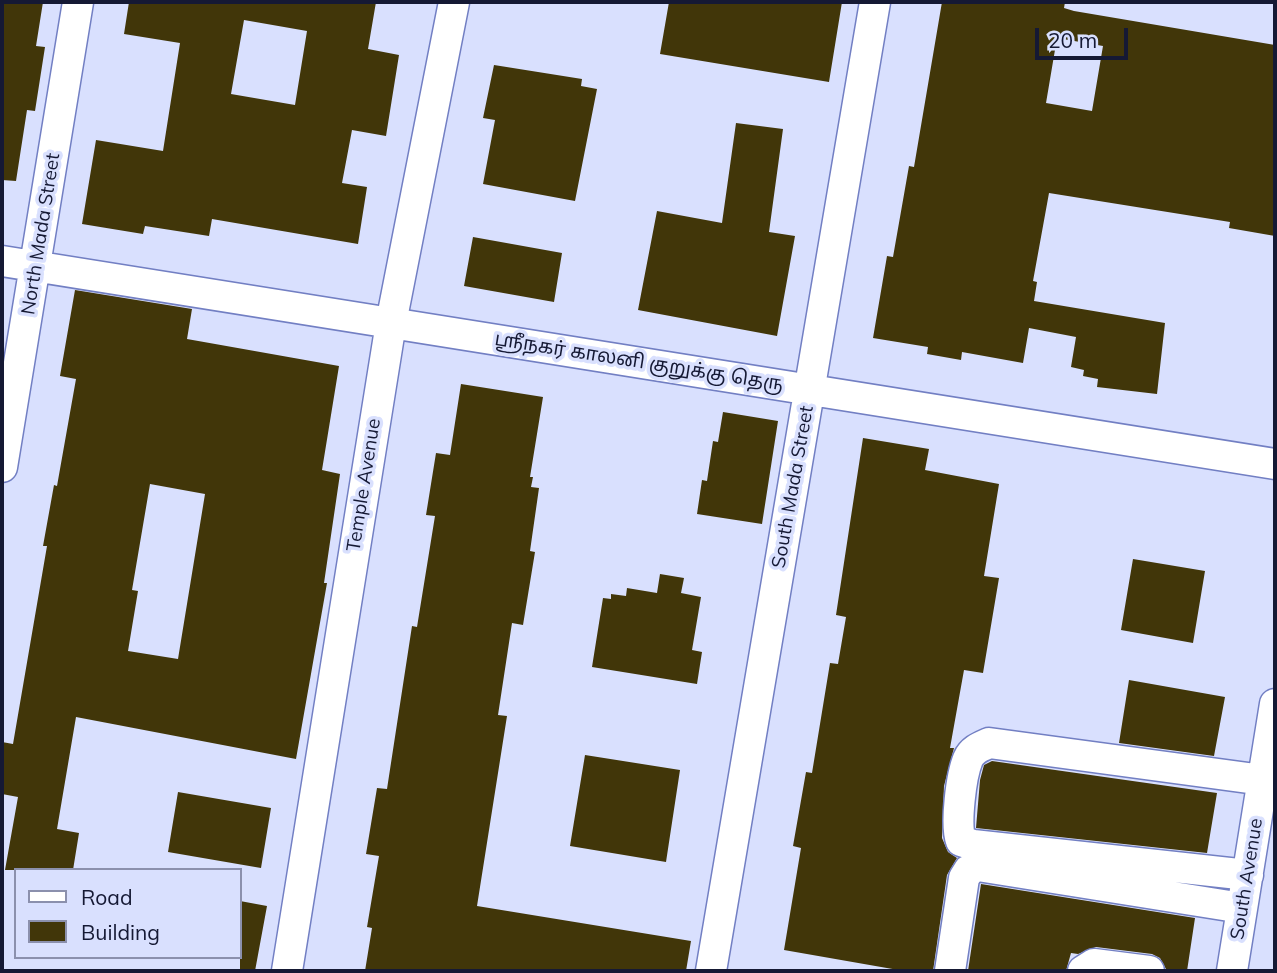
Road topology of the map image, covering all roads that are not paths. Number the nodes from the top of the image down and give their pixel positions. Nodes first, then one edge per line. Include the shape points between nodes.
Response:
1 (78, 2) edge
2 (454, 2) edge
3 (875, 2) edge
4 (2, 261) edge
5 (36, 266) junction
6 (391, 323) junction
7 (809, 389) junction
8 (1275, 464) edge
9 (2, 467) edge
10 (1275, 704) edge
11 (1263, 780) junction
12 (1248, 875) junction
13 (1242, 908) junction
14 (287, 971) edge
15 (711, 971) edge
16 (950, 971) edge
17 (1083, 971) edge
18 (1150, 971) edge
19 (1232, 971) edge

1 - 5 street, North Mada Street
2 - 6 street, Temple Avenue
3 - 7 street, South Mada Street
4 - 5 street, ஸ்ரீநகர் காலனி குறுக்கு தெரு
5 - 6 street, ஸ்ரீநகர் காலனி குறுக்கு தெரு
5 - 9 street, North Mada Street
6 - 7 street, ஸ்ரீநகர் காலனி குறுக்கு தெரு
6 - 14 street, Temple Avenue
7 - 8 street, ஸ்ரீநகர் காலனி குறுக்கு தெரு
7 - 15 street, South Mada Street
10 - 11 street, South Avenue
11 - 12 street, South Avenue
11 - 12 street via 989,743 976,748 966,771 957,830 961,841
12 - 13 street, South Avenue
13 - 16 street via 978,866 964,878
13 - 19 street, South Avenue
17 - 18 street via 1094,964

